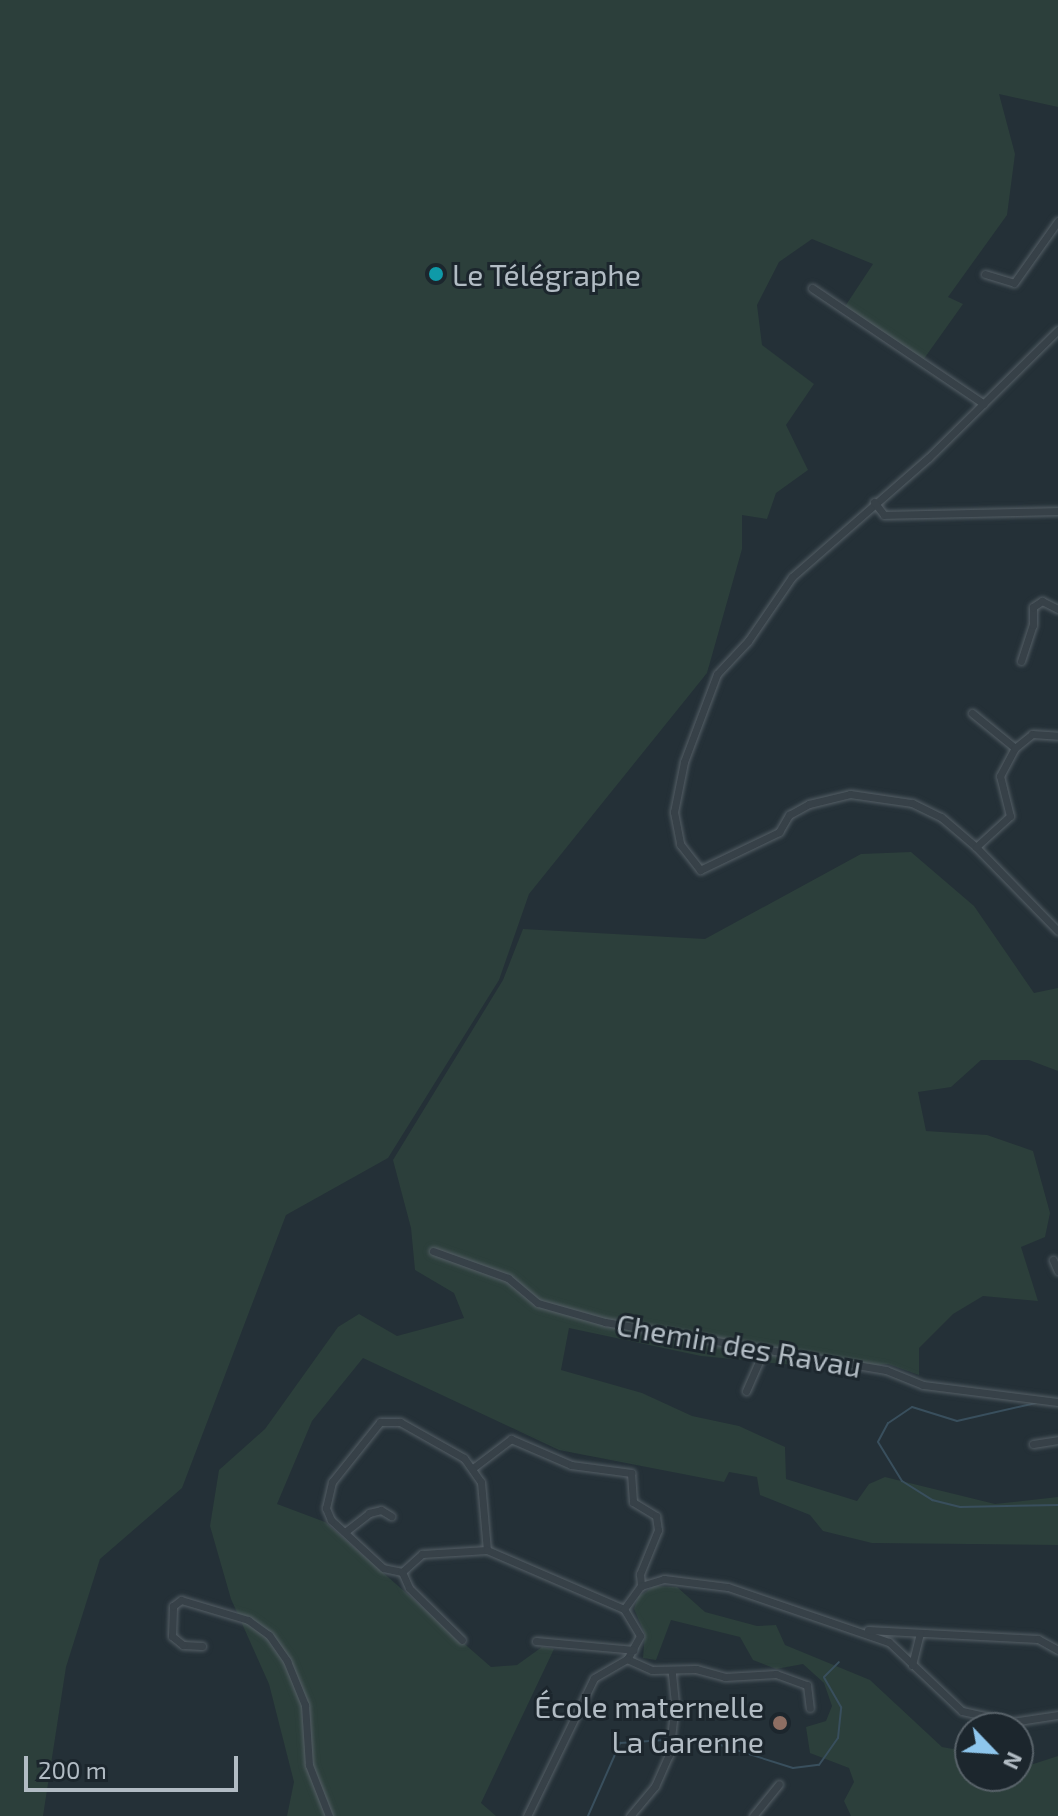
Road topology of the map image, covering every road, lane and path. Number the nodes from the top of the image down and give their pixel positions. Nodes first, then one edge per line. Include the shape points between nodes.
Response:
1 (1058, 221) edge
2 (985, 274) dead end
3 (812, 288) dead end
4 (1058, 330) edge
5 (984, 404) junction
6 (874, 502) junction
7 (1058, 511) edge
8 (1058, 609) edge
9 (1021, 661) dead end
10 (972, 713) dead end
11 (1058, 736) edge
12 (1015, 748) junction
13 (976, 847) junction
14 (1058, 931) edge
15 (433, 1251) dead end
16 (1053, 1260) dead end
17 (1058, 1271) edge
18 (764, 1350) junction
19 (746, 1391) dead end
20 (1058, 1402) edge
21 (1058, 1440) edge
22 (1033, 1444) dead end
23 (473, 1468) junction
24 (391, 1516) dead end
25 (345, 1532) junction
26 (487, 1550) junction
27 (402, 1572) junction
28 (641, 1586) junction
29 (624, 1609) junction
30 (867, 1630) junction
31 (920, 1633) junction
32 (462, 1640) dead end
33 (536, 1641) dead end
34 (202, 1646) dead end
35 (634, 1650) junction
36 (1058, 1650) edge
37 (627, 1659) junction
38 (912, 1667) junction
39 (672, 1672) junction
40 (810, 1708) dead end
41 (1058, 1715) edge
42 (779, 1784) dead end
43 (329, 1816) edge
44 (527, 1816) edge
45 (630, 1816) edge
46 (753, 1816) edge

1 - 2 street via 1014,283
3 - 5 street
4 - 5 street
5 - 6 street
6 - 7 street via 884,515
6 - 13 street via 792,577 748,641 717,674 684,762 674,812 677,836 693,865 706,868 779,832 789,815 809,804 841,794 912,803 941,817
8 - 9 street via 1042,601 1033,607
10 - 12 street
11 - 12 street via 1032,734
12 - 13 street via 1000,776 1010,816
13 - 14 street
15 - 18 street, Chemin des Ravau via 508,1278 538,1303 605,1322
16 - 17 street
18 - 19 street
18 - 20 street, Chemin des Ravau via 886,1370 923,1385
21 - 22 street
23 - 25 street via 450,1448 400,1422 380,1422 361,1440 327,1495 331,1520
23 - 26 street via 484,1496
23 - 28 street via 511,1439 571,1465 631,1473 633,1502 656,1516 658,1530 640,1574
24 - 25 street via 381,1510 369,1513
25 - 27 street via 383,1568
26 - 27 street via 422,1554
26 - 29 street
27 - 32 street via 409,1588
28 - 29 street
28 - 30 street via 684,1578
29 - 35 street via 637,1626
30 - 31 street
30 - 38 street via 889,1642
31 - 36 street via 1038,1639
31 - 38 street
33 - 35 street
34 - 43 street via 183,1645 172,1636 173,1606 181,1600 248,1620 269,1635 287,1661 305,1705 309,1765
35 - 37 street
37 - 39 street via 645,1670
37 - 44 street via 594,1678
38 - 41 street via 962,1711 1012,1722
39 - 40 street via 776,1674 807,1685
39 - 45 street via 675,1703 669,1755 655,1786
42 - 46 street

